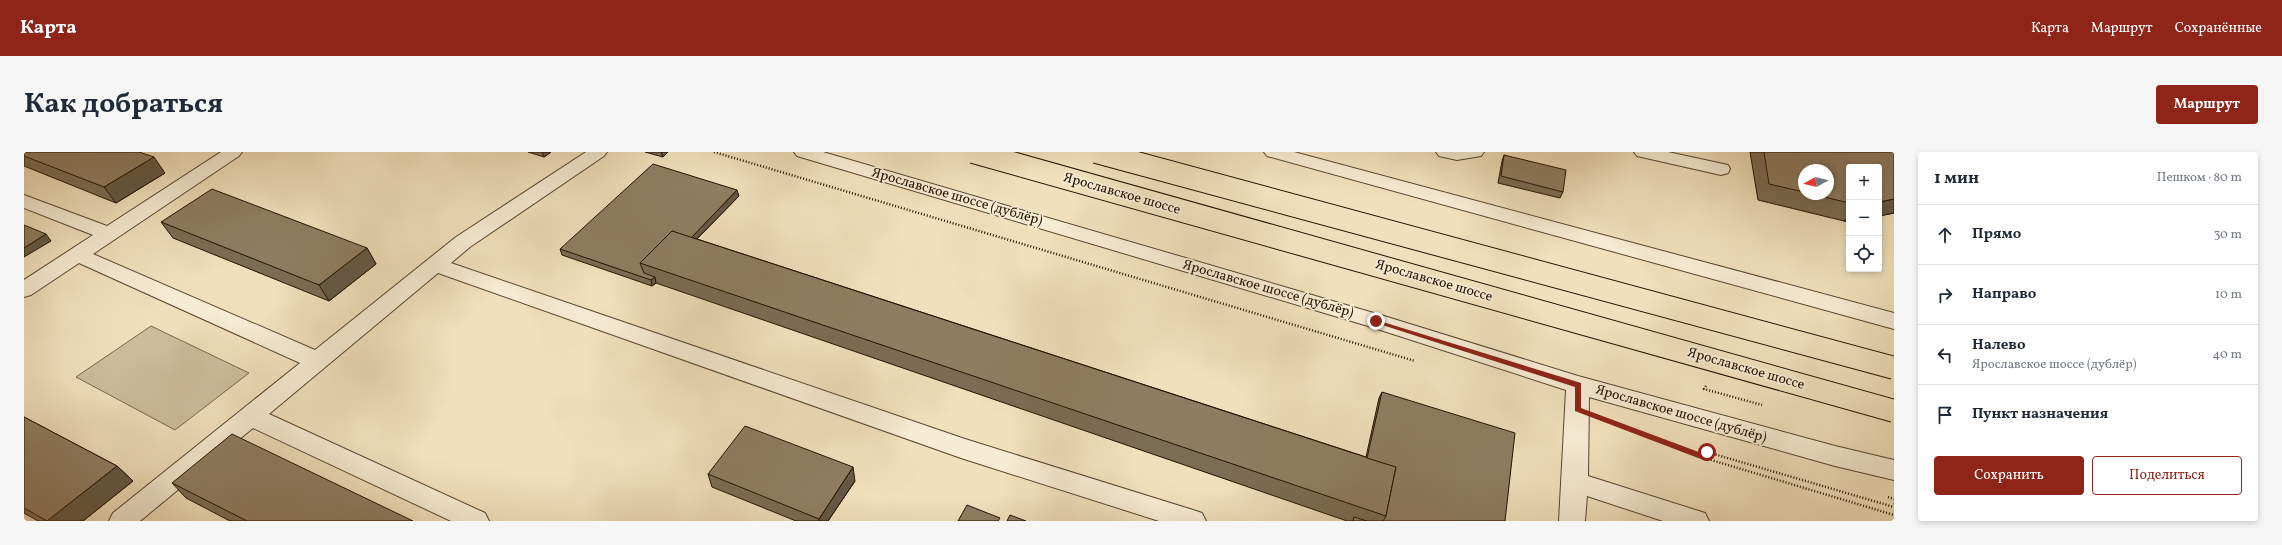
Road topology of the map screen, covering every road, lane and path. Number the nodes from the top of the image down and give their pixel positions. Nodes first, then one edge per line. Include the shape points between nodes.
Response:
1 (233, 152) edge
2 (598, 152) edge
3 (714, 152) edge
4 (803, 152) edge
5 (973, 152) edge
6 (1096, 152) edge
7 (1273, 152) edge
8 (1475, 152) edge
9 (1643, 152) edge
10 (1453, 153) edge
11 (1721, 169) dead end
12 (24, 201) edge
13 (108, 234) junction
14 (78, 255) junction
15 (435, 265) junction
16 (24, 290) edge
17 (1894, 321) edge
18 (318, 361) junction
19 (1417, 361) dead end
20 (1894, 368) edge
21 (1578, 385) junction
22 (1704, 389) dead end
23 (1762, 405) dead end
24 (1578, 409) junction
25 (1894, 411) edge
26 (250, 416) junction
27 (1706, 444) dead end
28 (1707, 452) junction
29 (1835, 456) junction
30 (1894, 457) edge
31 (1708, 458) junction
32 (1894, 470) edge
33 (1575, 482) junction
34 (1894, 507) edge
35 (1894, 515) edge
36 (122, 521) edge
37 (476, 521) edge
38 (1193, 521) edge
39 (1572, 521) edge
40 (1696, 521) edge

1 - 13 street
2 - 15 street via 463,242
3 - 19 path
4 - 21 street, Ярославское шоссе (дублёр) via 1376,321
5 - 25 main road, Ярославское шоссе, bridge
6 - 20 main road, bridge
7 - 17 street
8 - 10 street
9 - 11 street
12 - 13 street
13 - 14 street
14 - 16 street
14 - 18 street
15 - 18 street
15 - 38 street via 961,448
18 - 26 street
21 - 24 street
21 - 29 street, Ярославское шоссе (дублёр)
22 - 23 path
24 - 31 path
24 - 33 street
26 - 36 street
26 - 37 street
27 - 28 path
28 - 31 path
28 - 34 path
29 - 30 street
29 - 32 street, Ярославское шоссе (дублёр)
31 - 35 path
33 - 39 street
33 - 40 street

